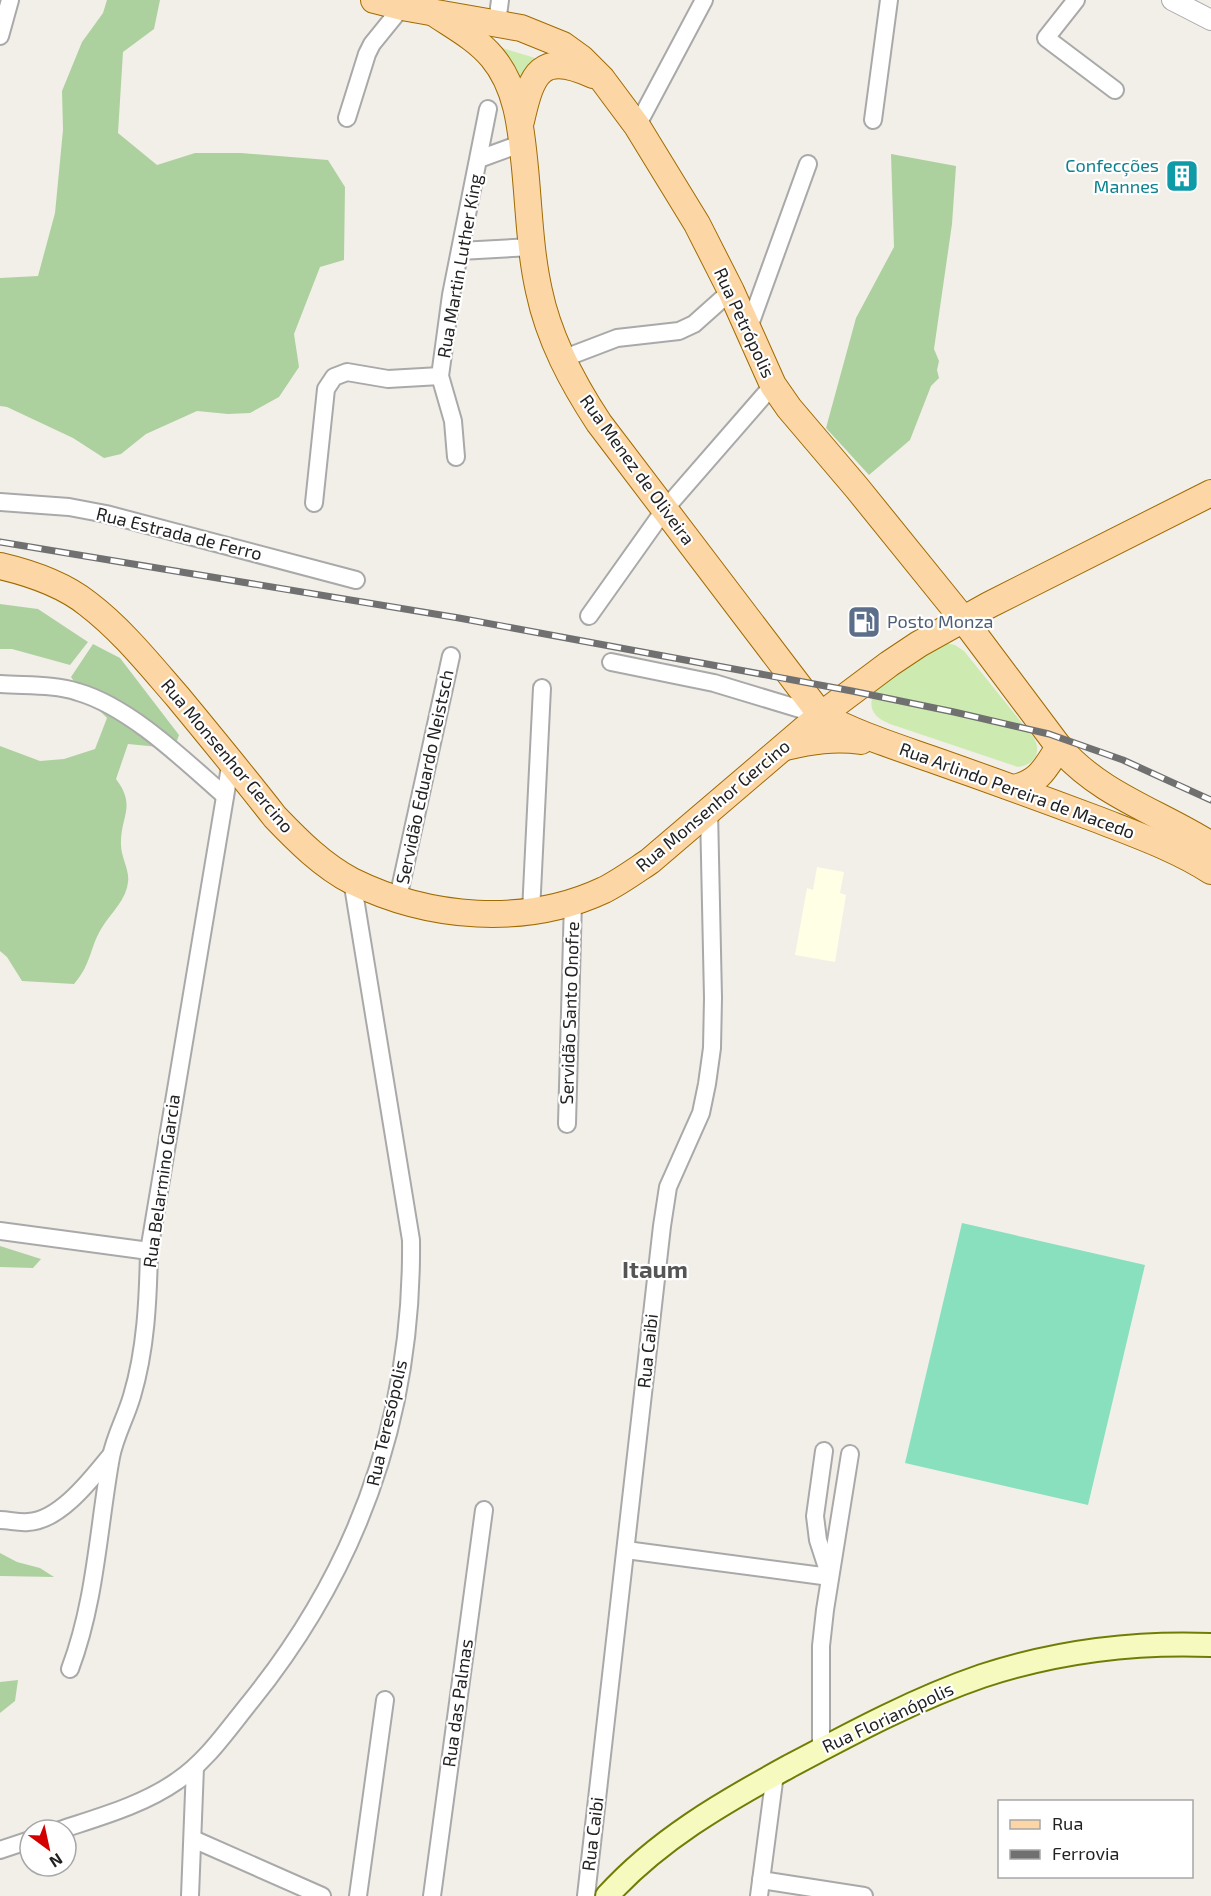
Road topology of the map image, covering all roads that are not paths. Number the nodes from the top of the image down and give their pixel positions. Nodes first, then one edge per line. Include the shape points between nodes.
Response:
1 (10, 0) edge
2 (374, 0) edge
3 (704, 0) edge
4 (889, 0) edge
5 (1076, 0) edge
6 (1181, 3) edge
7 (402, 7) junction
8 (498, 11) edge
9 (434, 13) junction
10 (1211, 20) edge
11 (0, 36) edge
12 (602, 79) junction
13 (1115, 90) dead end
14 (488, 109) dead end
15 (347, 118) dead end
16 (873, 120) dead end
17 (637, 126) junction
18 (522, 132) junction
19 (479, 159) junction
20 (808, 164) dead end
21 (532, 247) junction
22 (460, 251) junction
23 (731, 291) junction
24 (748, 330) junction
25 (562, 359) junction
26 (440, 376) junction
27 (773, 385) junction
28 (456, 457) dead end
29 (1211, 494) edge
30 (0, 502) edge
31 (314, 503) dead end
32 (665, 509) junction
33 (0, 566) edge
34 (356, 580) dead end
35 (589, 616) dead end
36 (963, 619) junction
37 (451, 656) dead end
38 (611, 662) dead end
39 (0, 684) edge
40 (542, 688) dead end
41 (821, 715) junction
42 (891, 745) junction
43 (783, 747) junction
44 (1059, 747) junction
45 (231, 761) junction
46 (1014, 788) junction
47 (225, 796) junction
48 (709, 811) junction
49 (1211, 845) edge
50 (1211, 871) edge
51 (352, 880) junction
52 (398, 898) junction
53 (573, 901) junction
54 (531, 912) junction
55 (567, 1124) dead end
56 (0, 1231) edge
57 (149, 1251) junction
58 (824, 1451) dead end
59 (111, 1454) junction
60 (850, 1454) dead end
61 (484, 1510) dead end
62 (0, 1520) edge
63 (626, 1550) junction
64 (830, 1576) junction
65 (1211, 1645) edge
66 (70, 1669) dead end
67 (385, 1700) dead end
68 (821, 1750) junction
69 (195, 1767) junction
70 (775, 1774) junction
71 (78, 1823) edge
72 (193, 1839) junction
73 (18, 1844) edge
74 (0, 1851) edge
75 (760, 1888) edge
76 (190, 1896) edge
77 (322, 1896) edge
78 (358, 1896) edge
79 (432, 1896) edge
80 (586, 1896) edge
81 (607, 1896) edge
82 (864, 1896) edge

1 - 11 street
2 - 7 main road, Rua Petrópolis
3 - 17 street
4 - 16 street
5 - 13 street via 1046,38
6 - 10 street
7 - 9 main road, Rua Petrópolis
7 - 15 street via 367,54
8 - 9 main road, Rua Petrópolis
8 - 12 main road, Rua Petrópolis via 521,28 563,45
9 - 18 main road, Rua Menez de Oliveira via 473,39 500,66 510,86
12 - 17 main road, Rua Petrópolis
12 - 18 main road via 562,64 546,67 536,75 528,91
14 - 19 street, Rua Martin Luther King
17 - 23 main road, Rua Petrópolis via 697,224
18 - 19 street
18 - 21 main road, Rua Menez de Oliveira
19 - 22 street, Rua Martin Luther King
20 - 24 street
21 - 22 street
21 - 25 main road, Rua Menez de Oliveira via 539,291
22 - 26 street, Rua Martin Luther King
23 - 24 main road, Rua Petrópolis
23 - 25 street via 694,324 679,331 617,338
24 - 27 main road, Rua Petrópolis
25 - 32 main road, Rua Menez de Oliveira via 599,423
26 - 28 street, Rua Martin Luther King via 453,421
26 - 31 street via 388,379 347,372 334,377 327,389
27 - 32 street
27 - 36 main road, Rua Petrópolis
29 - 36 main road, Rua Monsenhor Gercino
30 - 34 street, Rua Estrada de Ferro via 106,514
32 - 35 street
32 - 41 main road, Rua Menez de Oliveira
33 - 45 main road, Rua Monsenhor Gercino via 57,585 87,603 144,657
36 - 41 main road, Rua Monsenhor Gercino via 889,664
36 - 44 main road, Rua Petrópolis
37 - 52 street, Servidão Eduardo Neistsch
38 - 41 street via 714,683
39 - 47 street via 59,688 101,701 126,715
40 - 54 street
41 - 42 main road, Rua Arlindo Pereira de Macedo
41 - 43 main road, Rua Monsenhor Gercino
42 - 43 main road via 835,738
42 - 46 main road, Rua Arlindo Pereira de Macedo
43 - 48 main road, Rua Monsenhor Gercino
44 - 46 main road via 1036,779
44 - 49 main road, Rua Arlindo Pereira de Macedo via 1099,784
45 - 47 street, Rua Belarmino Garcia
45 - 51 main road, Rua Monsenhor Gercino via 296,839
46 - 50 main road, Rua Arlindo Pereira de Macedo via 1137,835
47 - 57 street, Rua Belarmino Garcia
48 - 53 main road, Rua Monsenhor Gercino via 627,877
48 - 63 street, Rua Caibi via 712,1048 700,1113 668,1187
51 - 52 main road, Rua Monsenhor Gercino
51 - 69 street, Rua Teresópolis via 411,1240 407,1337 379,1470 331,1583 280,1663
52 - 54 main road, Rua Monsenhor Gercino via 454,912
53 - 54 main road, Rua Monsenhor Gercino
53 - 55 street, Servidão Santo Onofre
56 - 57 street
57 - 59 street, Rua Belarmino Garcia via 142,1350 132,1396
58 - 64 street via 815,1516
59 - 62 street via 85,1486 46,1517 30,1522
59 - 66 street, Rua Belarmino Garcia via 90,1604
60 - 64 street
61 - 79 street, Rua das Palmas
63 - 64 street
63 - 80 street, Rua Caibi
64 - 68 street via 821,1646
65 - 68 main road, Rua Florianópolis via 1105,1649 1046,1658 953,1687
67 - 78 street
68 - 70 main road, Rua Florianópolis
69 - 71 street, Rua Teresópolis via 156,1794
69 - 72 street
70 - 75 street
70 - 81 main road, Rua Florianópolis via 657,1848
72 - 76 street
72 - 77 street
73 - 74 street
75 - 82 street

